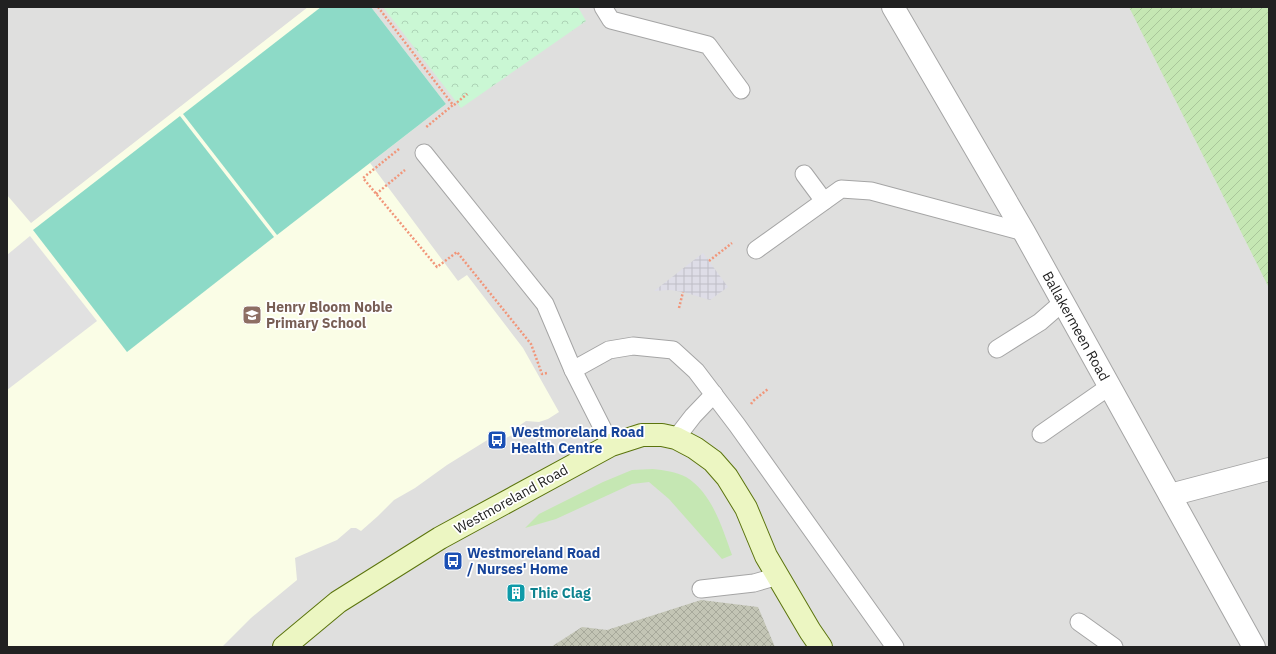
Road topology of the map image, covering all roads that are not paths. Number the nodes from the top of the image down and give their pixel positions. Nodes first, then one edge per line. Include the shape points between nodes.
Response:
1 (603, 7) edge
2 (893, 7) edge
3 (741, 90) dead end
4 (424, 153) road end
5 (804, 174) dead end
6 (824, 201) junction
7 (1024, 232) junction
8 (756, 250) dead end
9 (1063, 302) junction
10 (997, 349) dead end
11 (573, 370) junction
12 (1110, 386) junction
13 (714, 394) junction
14 (1041, 434) dead end
15 (676, 438) junction
16 (611, 445) junction
17 (1269, 469) edge
18 (1170, 494) junction
19 (778, 576) junction
20 (701, 589) dead end
21 (1079, 622) dead end
22 (284, 647) edge
23 (821, 647) edge
24 (895, 647) edge
25 (1114, 647) edge
26 (1254, 647) edge

1 - 3 lane via 611,20 708,45
2 - 7 street, Ballakermeen Road
4 - 11 lane via 545,304
5 - 6 lane
6 - 7 lane via 841,189 871,191
6 - 8 lane
7 - 9 street, Ballakermeen Road
9 - 10 lane via 1040,322
9 - 12 street, Ballakermeen Road
11 - 13 lane via 608,350 633,346 673,350 696,371
11 - 16 lane
12 - 14 lane
12 - 18 street, Ballakermeen Road
13 - 15 lane
13 - 24 lane
15 - 16 main road, Westmoreland Road via 642,435
15 - 19 main road, Westmoreland Road via 713,461 727,477 746,508 766,556
16 - 22 main road, Westmoreland Road via 433,542 338,602
17 - 18 street
18 - 26 street, Ballakermeen Road
19 - 20 lane via 754,583
19 - 23 main road, Westmoreland Road
21 - 25 lane

